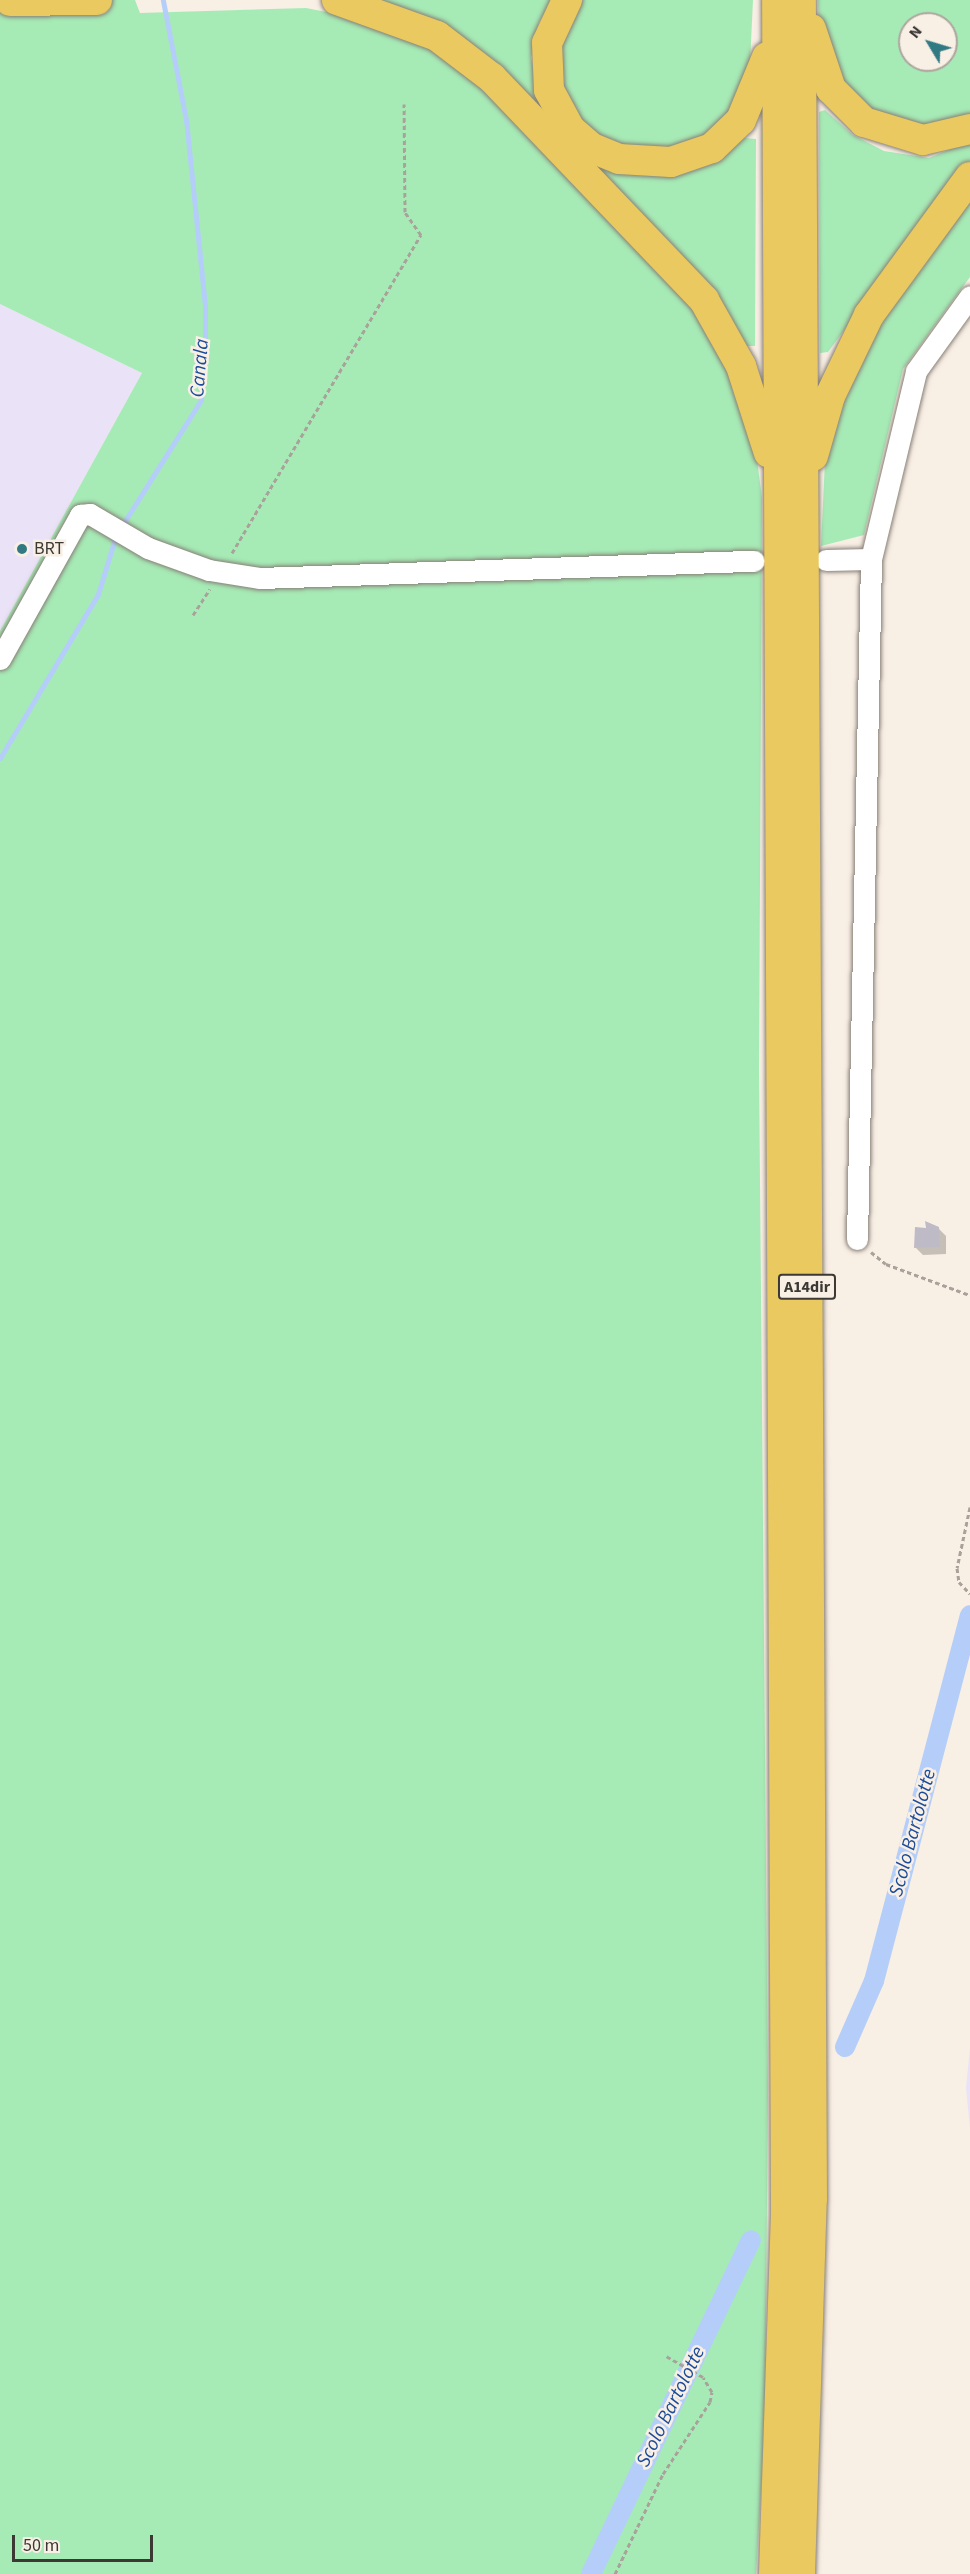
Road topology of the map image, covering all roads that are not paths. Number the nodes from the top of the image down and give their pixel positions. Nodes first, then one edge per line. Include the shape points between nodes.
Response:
1 (12, 0) edge
2 (97, 0) edge
3 (337, 0) edge
4 (567, 0) edge
5 (790, 0) edge
6 (970, 129) edge
7 (970, 177) edge
8 (970, 296) edge
9 (780, 493) junction
10 (803, 531) junction
11 (871, 559) junction
12 (826, 560) dead end
13 (754, 561) dead end
14 (0, 659) edge
15 (857, 1239) road end
16 (774, 2574) edge
17 (800, 2574) edge

1 - 2 highway
3 - 9 highway via 421,29 475,62 704,300 741,366
4 - 5 highway via 551,28 545,59 555,105 592,148 619,159 654,164 701,154 741,120
5 - 6 highway via 825,76 851,113 908,138 937,140
5 - 9 highway, A14dir
5 - 10 highway, A14dir
7 - 10 highway via 885,289 850,350 819,429
8 - 11 street via 916,371
9 - 16 highway, A14dir via 786,2213
10 - 17 highway, A14dir via 812,2199
11 - 12 street
11 - 15 street
13 - 14 street via 260,578 221,572 134,539 90,514 80,515

